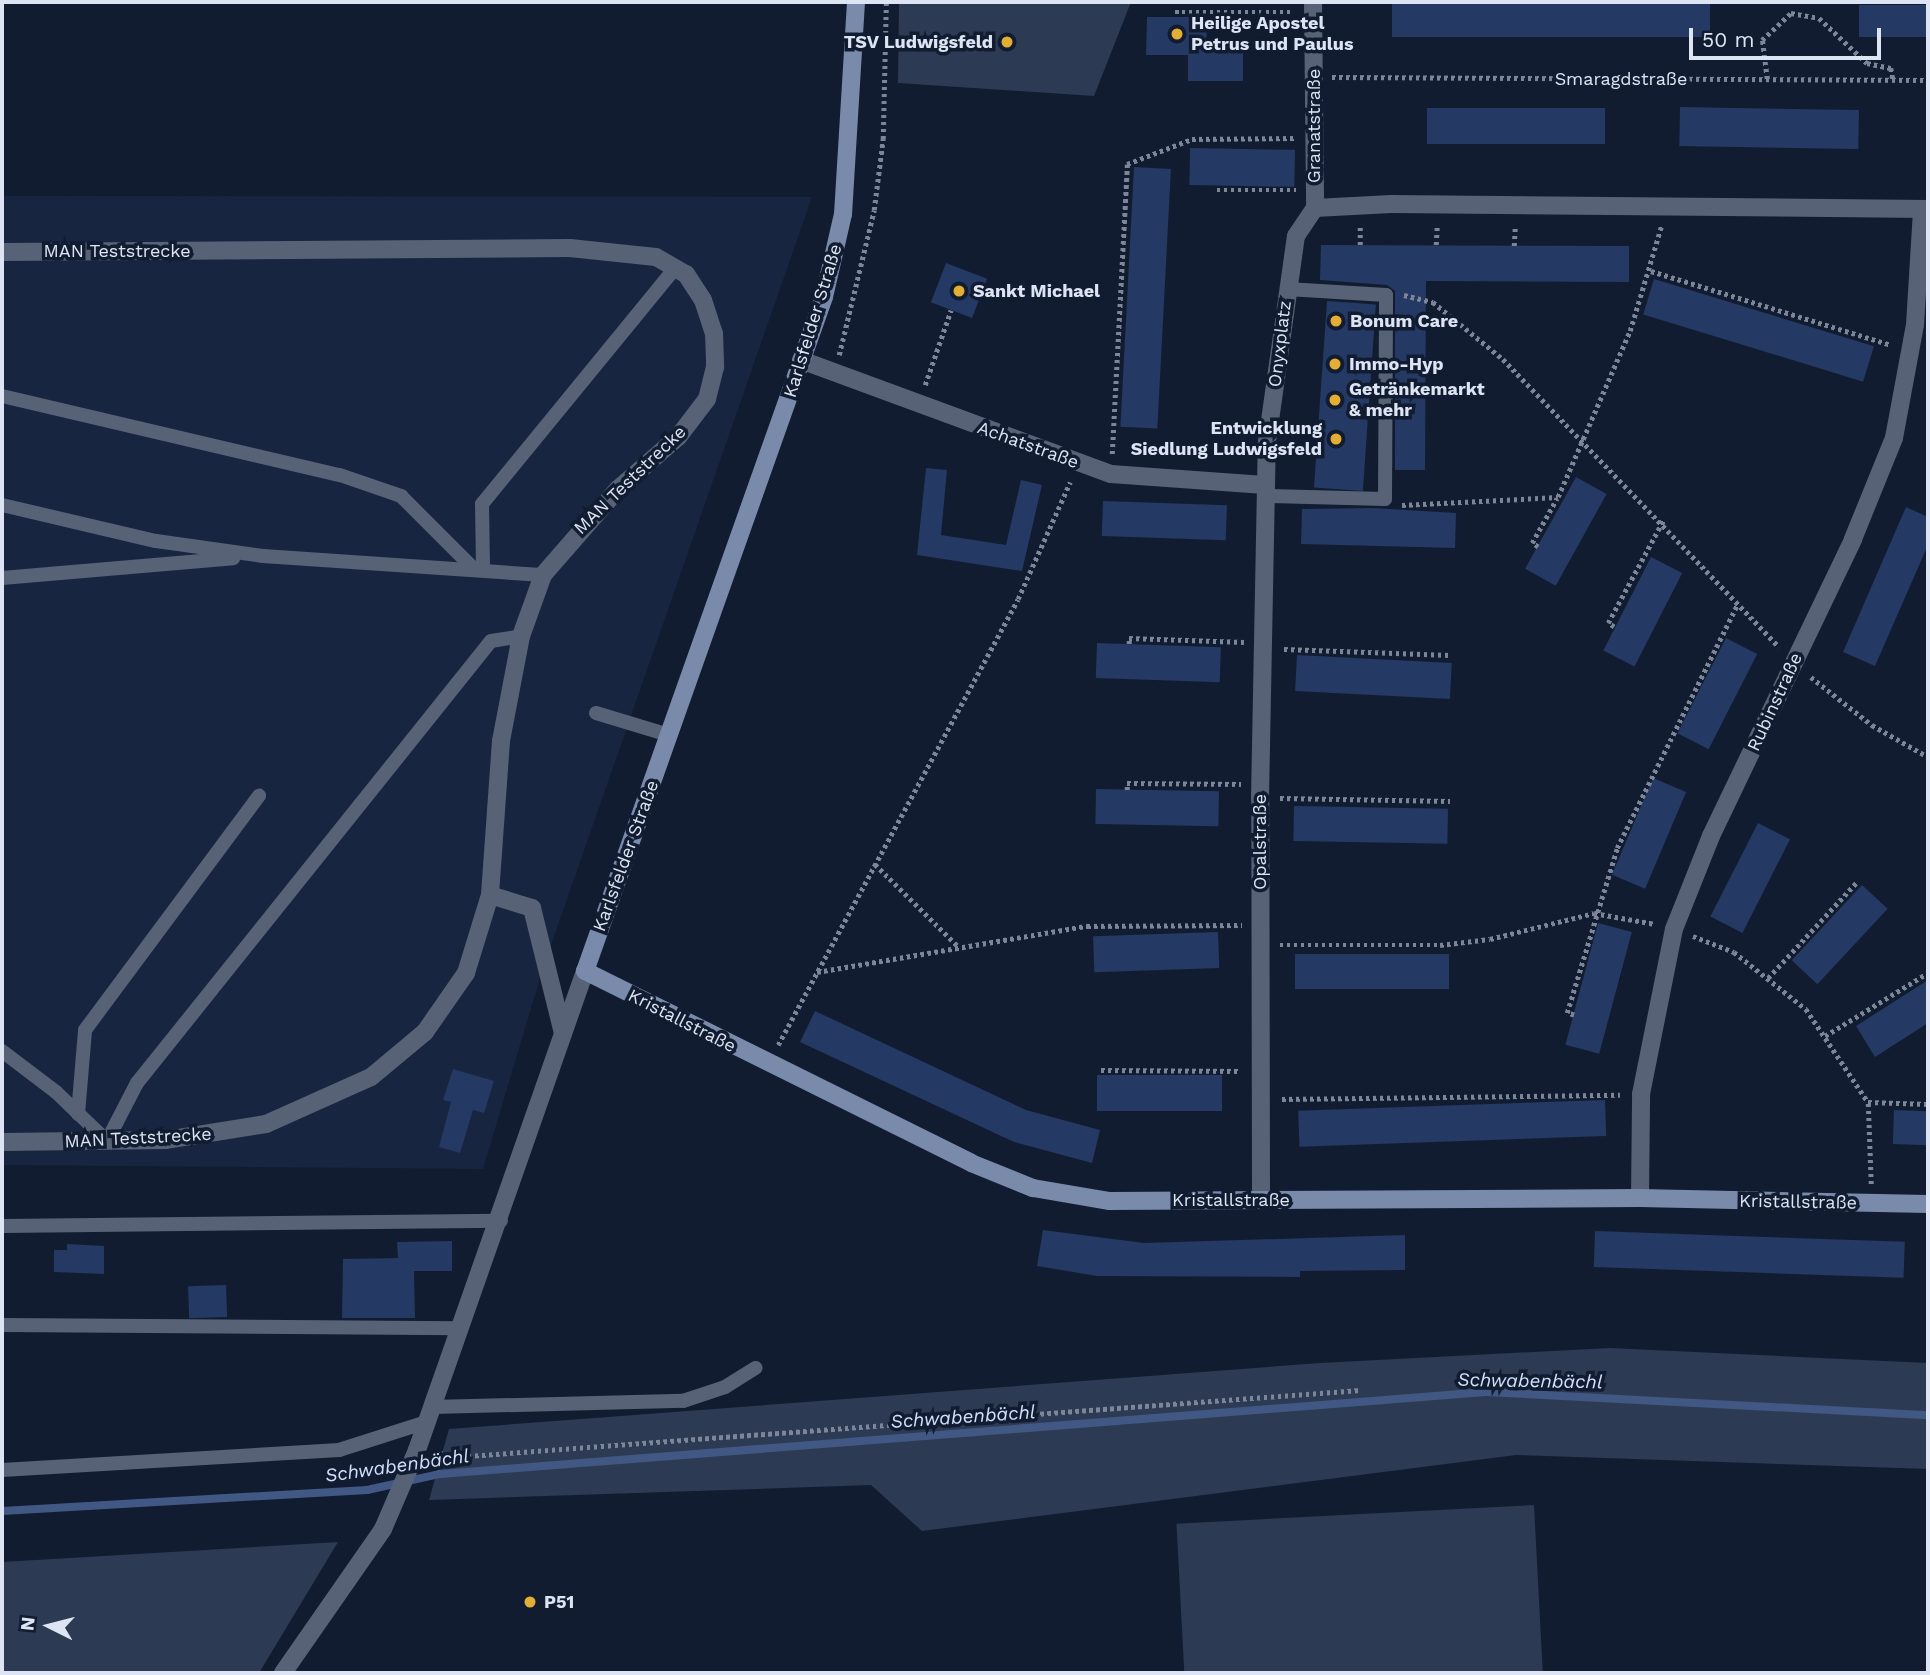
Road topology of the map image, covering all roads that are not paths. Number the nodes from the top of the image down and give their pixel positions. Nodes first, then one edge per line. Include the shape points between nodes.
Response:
1 (856, 2) edge
2 (1314, 7) edge
3 (1315, 199) junction
4 (1925, 209) edge
5 (2, 252) edge
6 (675, 268) junction
7 (1287, 289) junction
8 (801, 360) junction
9 (2, 396) edge
10 (1265, 491) junction
11 (2, 505) edge
12 (263, 556) junction
13 (477, 566) junction
14 (544, 575) junction
15 (2, 578) edge
16 (521, 636) junction
17 (596, 713) dead end
18 (669, 735) junction
19 (259, 796) dead end
20 (490, 895) junction
21 (585, 971) junction
22 (563, 1033) junction
23 (2, 1051) edge
24 (2, 1059) edge
25 (17, 1063) junction
26 (78, 1114) junction
27 (107, 1141) junction
28 (2, 1142) edge
29 (1640, 1198) junction
30 (1261, 1200) junction
31 (1928, 1204) edge
32 (501, 1221) junction
33 (2, 1226) edge
34 (2, 1325) edge
35 (459, 1328) junction
36 (755, 1368) dead end
37 (430, 1414) junction
38 (2, 1470) edge
39 (283, 1673) edge

1 - 8 street, Karlsfelder Straße via 844,214
2 - 3 street, Granatstraße
3 - 4 street via 1664,215
3 - 7 street, Onyxplatz via 1296,236
4 - 29 street, Rubinstraße via 1910,351 1894,438 1853,539 1674,929 1641,1094
5 - 6 street, MAN Teststrecke via 570,248 656,257
6 - 13 lane via 482,504
6 - 14 street, MAN Teststrecke via 703,300 714,333 715,367 707,399 678,437 564,545
7 - 10 street, Onyxplatz
7 - 10 lane via 1386,295 1385,499
8 - 10 street, Achatstraße via 1111,474
8 - 18 street, Karlsfelder Straße
9 - 13 lane via 340,475 401,496
10 - 30 street, Opalstraße via 1259,925
11 - 12 lane via 156,541
12 - 13 lane
12 - 15 lane
13 - 14 lane
14 - 16 street, MAN Teststrecke
16 - 20 street, MAN Teststrecke via 501,741
16 - 27 lane via 491,642 136,1083
17 - 18 lane
18 - 21 street, Karlsfelder Straße
19 - 26 lane via 85,1030
20 - 22 street via 532,908
20 - 27 street, MAN Teststrecke via 466,974 425,1032 371,1077 267,1124 222,1134
21 - 22 street, Karlsfelder Straße
21 - 30 street, Kristallstraße via 768,1065 1033,1188 1110,1201
22 - 32 street, Karlsfelder Straße
23 - 25 lane
24 - 25 lane
25 - 26 lane
26 - 27 lane
27 - 28 street, MAN Teststrecke
29 - 30 street, Kristallstraße
29 - 31 street, Kristallstraße
32 - 33 lane
32 - 35 street, Karlsfelder Straße
34 - 35 lane
35 - 37 street, Karlsfelder Straße
36 - 37 lane via 725,1387 683,1401
37 - 38 lane via 339,1450
37 - 39 street, Karlsfelder Straße via 383,1529

